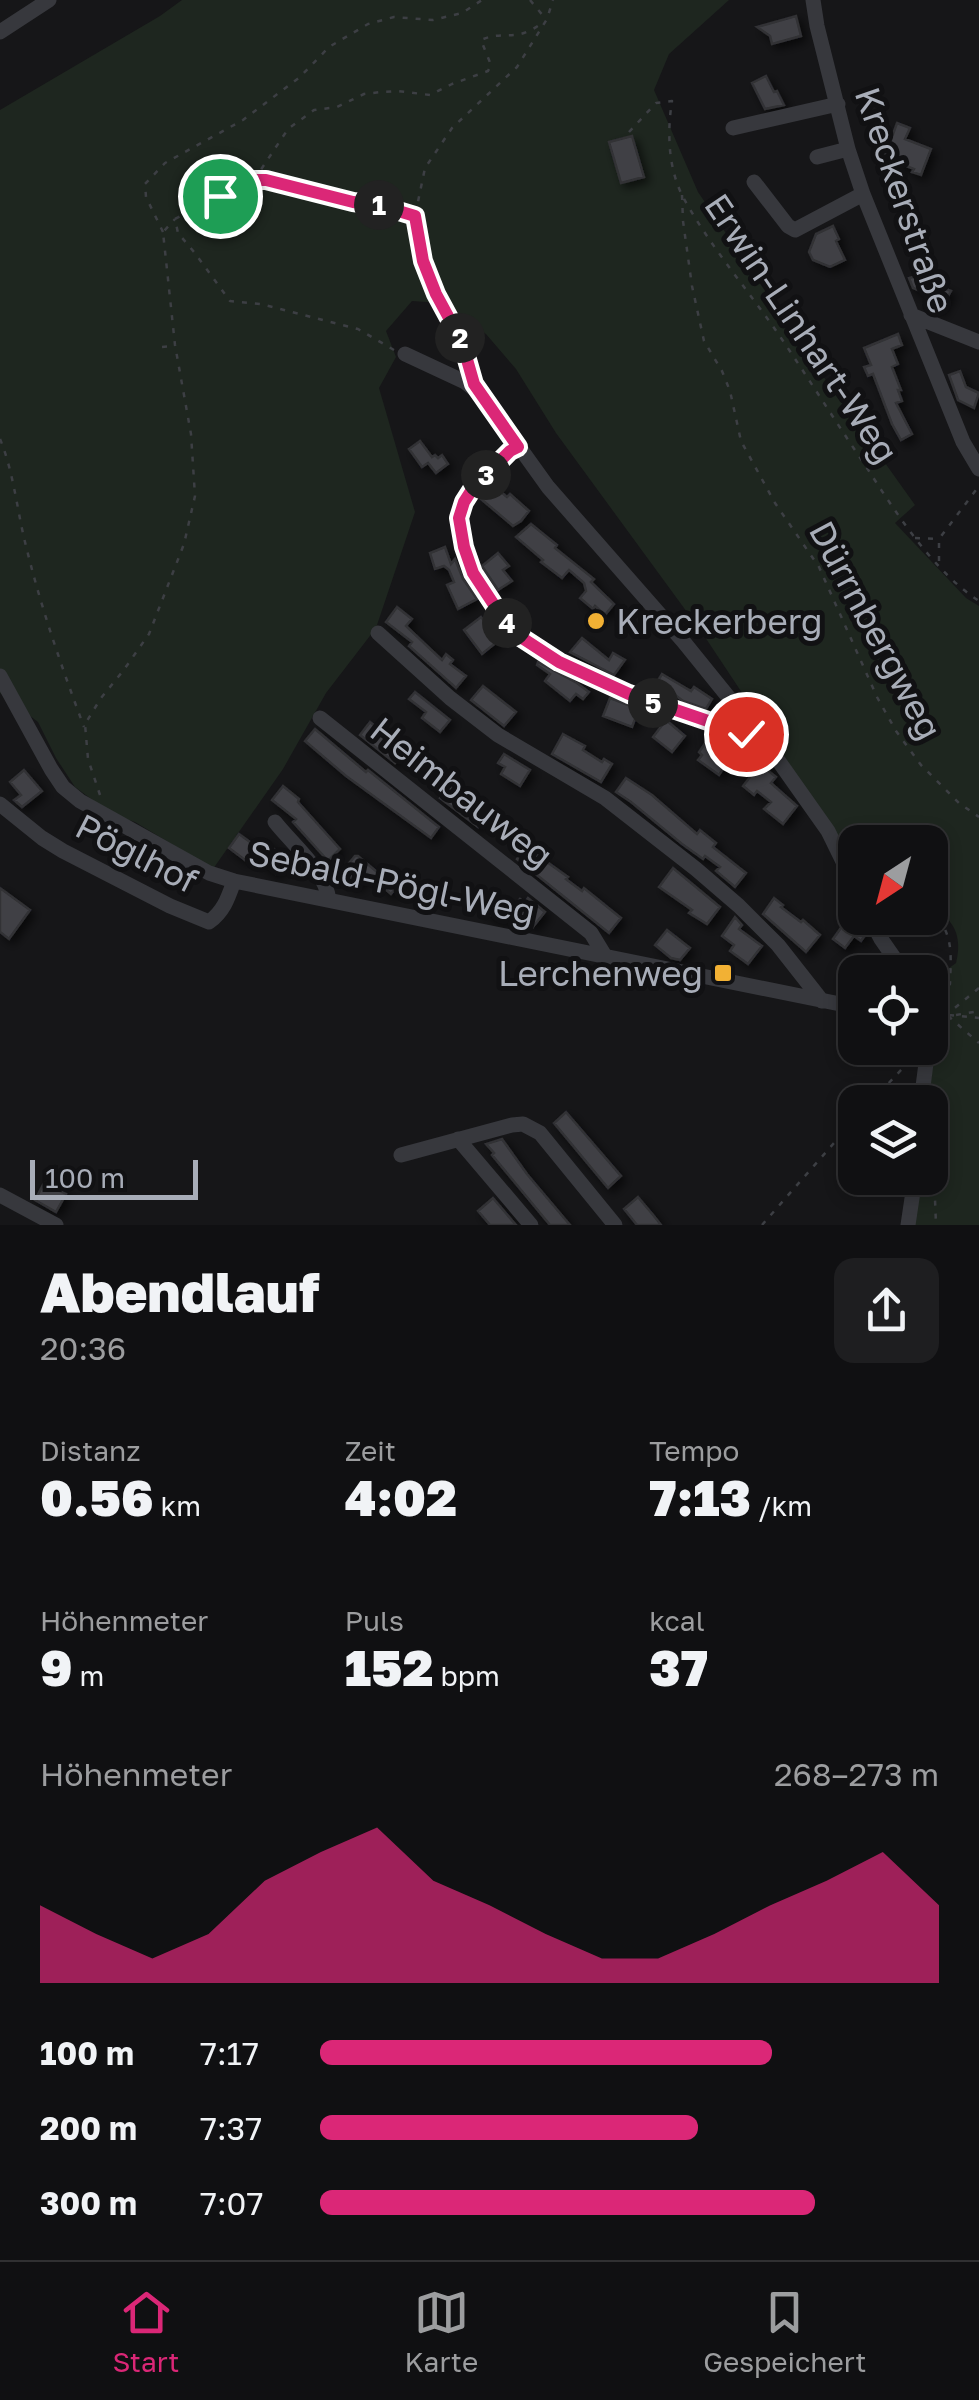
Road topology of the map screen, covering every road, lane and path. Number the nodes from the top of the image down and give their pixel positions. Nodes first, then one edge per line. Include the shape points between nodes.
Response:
1 (49, 0) edge
2 (482, 0) edge
3 (530, 0) edge
4 (553, 0) edge
5 (812, 0) edge
6 (546, 20) junction
7 (0, 32) edge
8 (838, 104) junction
9 (733, 128) dead end
10 (629, 132) dead end
11 (848, 149) junction
12 (817, 157) dead end
13 (254, 180) junction
14 (754, 182) dead end
15 (863, 194) junction
16 (682, 195) junction
17 (415, 216) junction
18 (176, 219) junction
19 (163, 232) junction
20 (911, 315) junction
21 (979, 342) edge
22 (175, 346) junction
23 (162, 347) dead end
24 (405, 354) joint
25 (482, 395) junction
26 (0, 439) edge
27 (518, 447) junction
28 (979, 469) edge
29 (979, 486) edge
30 (916, 538) junction
31 (939, 539) junction
32 (940, 565) junction
33 (979, 601) edge
34 (378, 633) dead end
35 (0, 676) edge
36 (320, 718) dead end
37 (86, 733) junction
38 (768, 746) junction
39 (0, 804) edge
40 (107, 816) junction
41 (979, 817) edge
42 (275, 822) dead end
43 (838, 851) edge
44 (234, 881) junction
45 (329, 900) junction
46 (948, 935) edge
47 (605, 956) junction
48 (948, 986) edge
49 (979, 988) edge
50 (822, 1001) junction
51 (838, 1004) edge
52 (948, 1010) edge
53 (979, 1010) edge
54 (948, 1016) edge
55 (948, 1018) edge
56 (979, 1018) edge
57 (948, 1025) edge
58 (979, 1043) edge
59 (908, 1065) edge
60 (888, 1085) edge
61 (838, 1138) edge
62 (458, 1139) junction
63 (401, 1155) dead end
64 (0, 1195) edge
65 (912, 1195) edge
66 (935, 1195) edge
67 (56, 1225) edge
68 (531, 1225) edge
69 (615, 1225) edge
70 (762, 1225) edge
71 (908, 1225) edge
72 (936, 1225) edge

1 - 7 street
2 - 19 path via 434,20 394,17 368,24 242,120 166,163 146,184
3 - 6 path
4 - 6 path
5 - 8 street, Kreckerstraße
6 - 13 path via 526,34 480,40 488,71 430,96 364,94 314,110 288,129
6 - 17 path via 517,67 452,128 425,168
8 - 9 street
8 - 11 street, Kreckerstraße
10 - 16 path, Erwin-Linhart-Weg via 656,103 672,101 668,130
11 - 12 street
11 - 15 street, Kreckerstraße
13 - 17 path
13 - 18 path via 245,192 220,196
14 - 15 street via 795,230
15 - 20 street, Kreckerstraße
16 - 30 path, Erwin-Linhart-Weg
16 - 41 path, Dürrnbergweg via 704,341 730,391 742,441 819,567 890,720 920,765
17 - 25 path via 423,261
18 - 19 path
18 - 24 path via 178,233 230,301 358,330
19 - 22 path
20 - 21 street
20 - 28 street, Kreckerstraße
22 - 23 path
22 - 37 path via 194,496 184,544 149,634 100,698
24 - 25 street
25 - 27 street
26 - 37 path via 27,551
27 - 38 street
27 - 38 street via 473,488 459,518 473,573 516,634 629,694
29 - 31 path
30 - 31 path
30 - 32 path, Erwin-Linhart-Weg
31 - 32 path
32 - 33 path, Erwin-Linhart-Weg
34 - 50 street via 498,735 606,798 696,869 778,944
35 - 40 street, Sebald-Pögl-Weg via 62,787
36 - 47 street, Heimbauweg via 591,933
37 - 40 path
38 - 43 street
39 - 44 street, Pöglhof via 73,857 210,922
40 - 44 street, Sebald-Pögl-Weg
42 - 45 street via 320,874
44 - 45 street, Sebald-Pögl-Weg
45 - 47 street, Sebald-Pögl-Weg
46 - 48 path
47 - 50 street, Sebald-Pögl-Weg
49 - 52 path
50 - 51 street, Sebald-Pögl-Weg
53 - 54 path
55 - 56 path
57 - 58 path
59 - 60 path
61 - 70 path
62 - 63 street
62 - 68 street
62 - 69 street via 523,1124 540,1134
64 - 67 street
65 - 71 street
66 - 72 path

